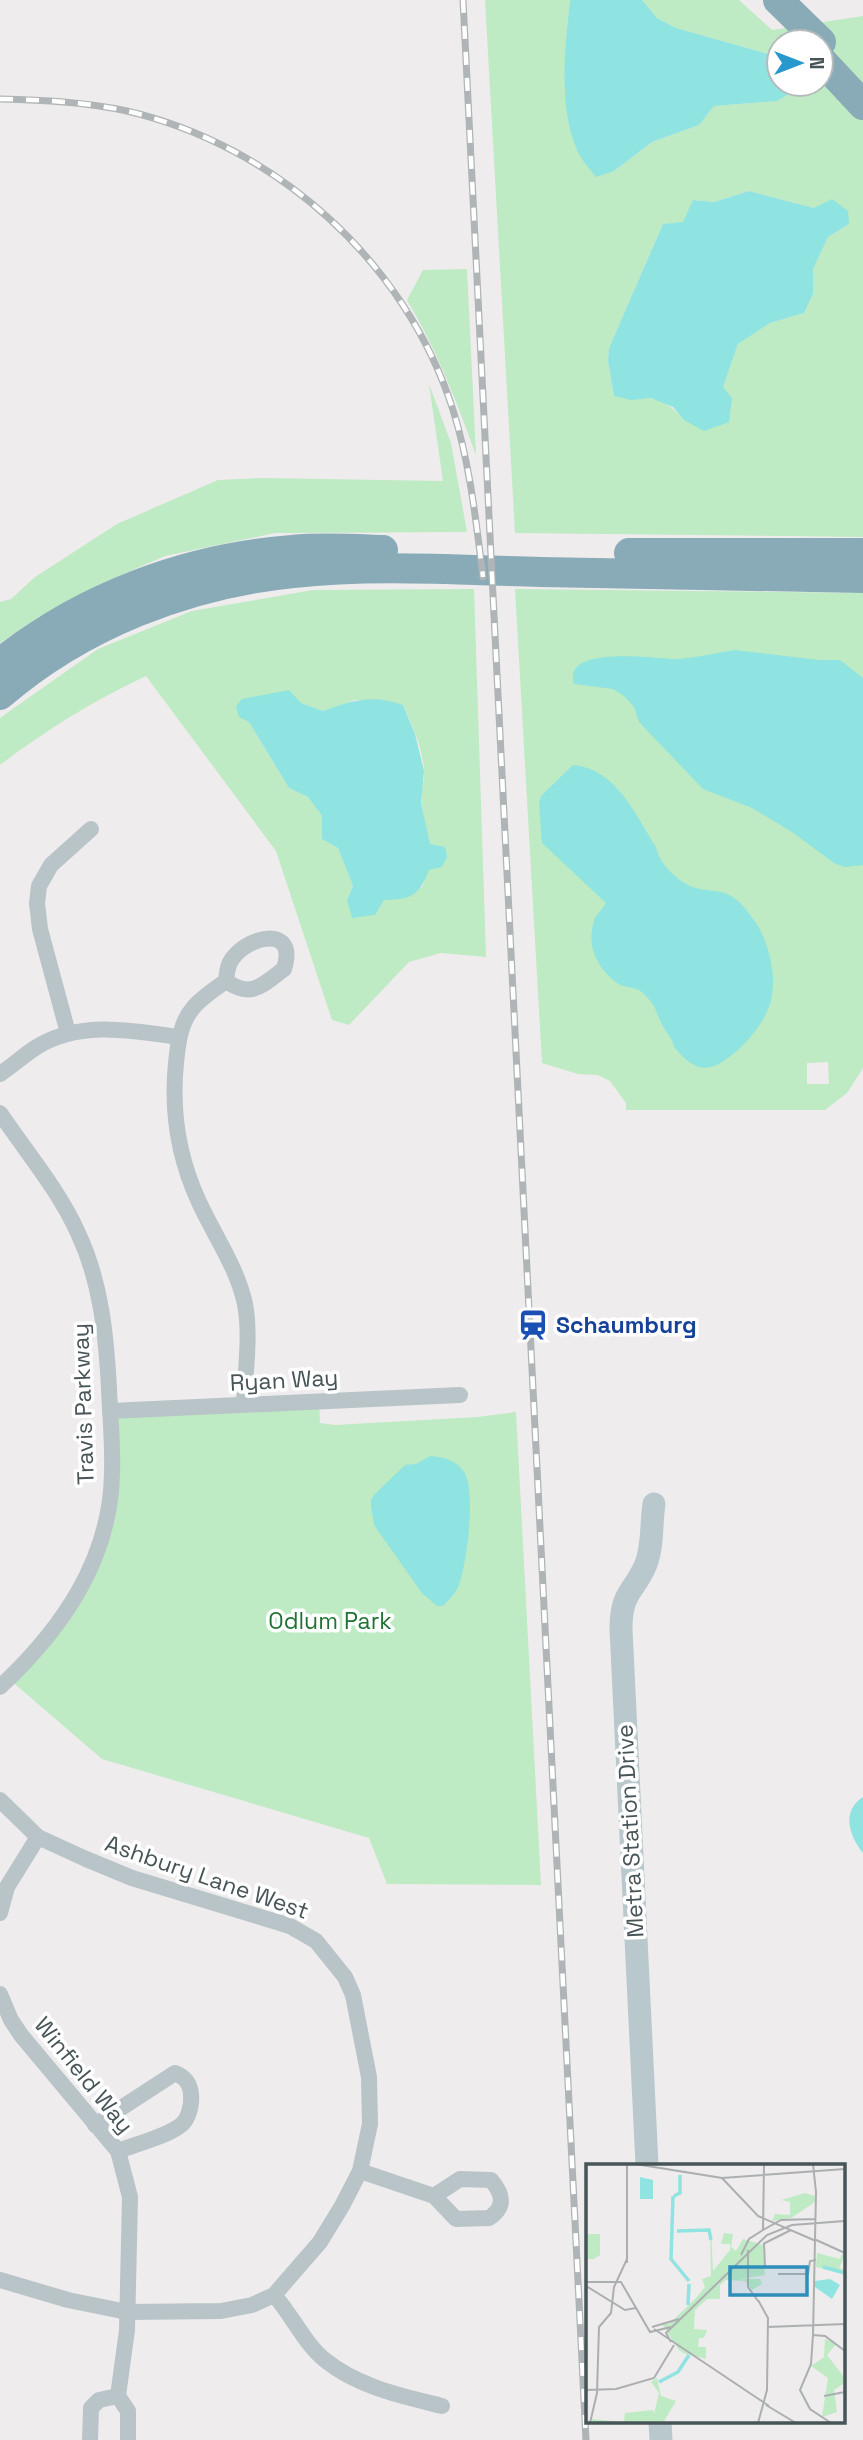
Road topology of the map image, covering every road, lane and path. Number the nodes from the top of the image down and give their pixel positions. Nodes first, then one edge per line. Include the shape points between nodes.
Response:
1 (761, 0) edge
2 (778, 0) edge
3 (789, 28) edge
4 (807, 28) edge
5 (835, 56) edge
6 (835, 75) edge
7 (863, 84) edge
8 (863, 104) edge
9 (863, 554) edge
10 (438, 561) junction
11 (544, 563) junction
12 (863, 578) edge
13 (0, 663) edge
14 (0, 695) edge
15 (91, 829) dead end
16 (226, 981) dead end
17 (68, 1033) junction
18 (178, 1037) junction
19 (0, 1074) edge
20 (0, 1113) edge
21 (460, 1395) dead end
22 (244, 1404) junction
23 (110, 1411) junction
24 (654, 1504) dead end
25 (0, 1687) edge
26 (0, 1800) edge
27 (38, 1837) junction
28 (0, 1913) edge
29 (0, 1994) edge
30 (95, 2125) junction
31 (118, 2151) junction
32 (647, 2164) edge
33 (360, 2171) junction
34 (434, 2196) dead end
35 (0, 2280) edge
36 (274, 2295) junction
37 (127, 2312) junction
38 (118, 2396) junction
39 (442, 2406) dead end
40 (660, 2422) edge
41 (90, 2440) edge
42 (128, 2440) edge
43 (661, 2440) edge

1 - 3 highway
2 - 4 highway
5 - 7 highway
6 - 8 highway
9 - 11 highway
10 - 11 highway
10 - 13 highway via 295,549 205,563 89,606
10 - 14 highway via 294,572 177,597 63,649
11 - 12 highway
15 - 17 street via 51,865 39,886 37,903
16 - 18 street via 192,1008
17 - 18 street via 119,1028
17 - 19 street via 36,1047
18 - 22 street via 174,1111 180,1152 245,1303
20 - 23 street, Travis Parkway via 56,1191 79,1234 107,1338
21 - 22 street, Ryan Way
22 - 23 street, Ryan Way
23 - 25 street, Travis Parkway via 112,1474 92,1565 54,1631
24 - 32 street, Metra Station Drive via 650,1552 621,1610
26 - 27 street, Ashbury Lane West
27 - 28 street via 7,1887
27 - 33 street, Ashbury Lane West via 132,1878 290,1926 316,1941 345,1977 353,1995 369,2077 370,2124
29 - 30 street, Winfield Way via 21,2035
30 - 31 street, Winfield Way
30 - 31 street via 175,2073 183,2076 191,2096 183,2124
31 - 37 street, Winfield Way via 130,2197
33 - 34 street
33 - 36 street, Ashbury Lane West via 320,2242
35 - 37 street
36 - 37 street via 237,2309
36 - 39 street via 325,2361 377,2389
37 - 38 street, Winfield Way
38 - 41 street via 99,2400 90,2408
38 - 42 street via 128,2411
40 - 43 street

